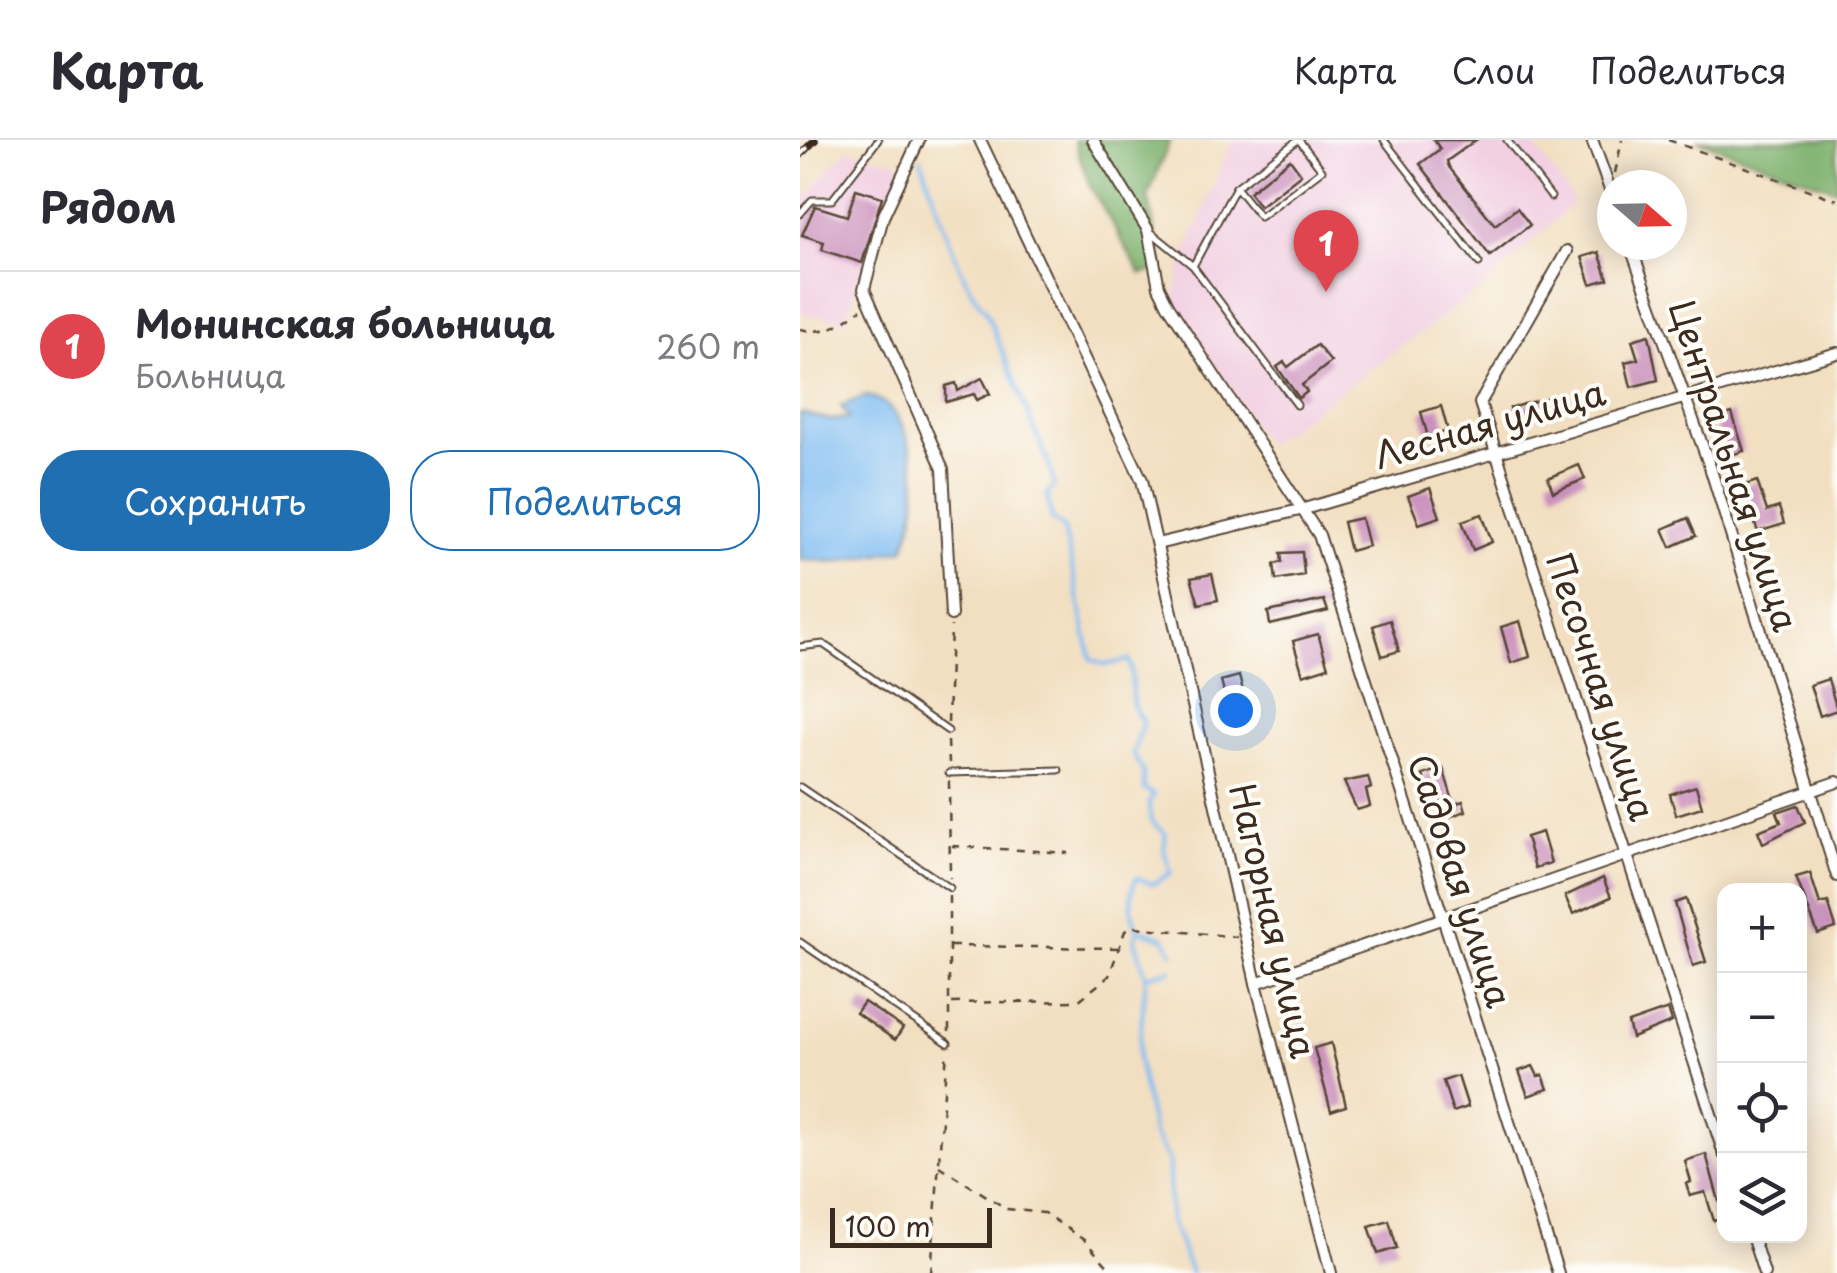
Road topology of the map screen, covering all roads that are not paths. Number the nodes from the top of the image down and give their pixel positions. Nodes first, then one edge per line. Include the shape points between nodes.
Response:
1 (878, 140) edge
2 (919, 140) edge
3 (980, 140) edge
4 (1092, 140) edge
5 (1298, 140) edge
6 (1384, 140) edge
7 (1507, 140) edge
8 (1592, 140) edge
9 (1603, 170) edge
10 (1236, 187) junction
11 (1550, 197) dead end
12 (800, 214) edge
13 (1148, 230) junction
14 (1567, 251) dead end
15 (1635, 260) edge
16 (1479, 264) dead end
17 (1193, 266) junction
18 (1837, 353) edge
19 (1684, 396) junction
20 (1297, 405) dead end
21 (1494, 451) junction
22 (1304, 509) junction
23 (1157, 544) junction
24 (951, 615) dead end
25 (800, 646) edge
26 (948, 731) dead end
27 (1059, 770) dead end
28 (949, 773) dead end
29 (1837, 782) edge
30 (800, 787) edge
31 (1812, 787) junction
32 (1625, 852) junction
33 (1837, 876) edge
34 (950, 888) dead end
35 (1441, 918) junction
36 (800, 942) edge
37 (1256, 983) junction
38 (948, 1043) dead end
39 (1724, 1153) edge
40 (1754, 1243) edge
41 (1330, 1273) edge
42 (1558, 1273) edge
43 (1764, 1273) edge

1 - 12 lane via 832,200 812,200
2 - 24 street via 869,260 864,289 943,469
3 - 23 street, Нагорная улица via 1142,480
4 - 13 street, Садовая улица
5 - 10 lane
5 - 10 lane via 1322,170 1276,206 1260,218
6 - 16 lane
7 - 11 lane
8 - 9 street
10 - 17 lane
13 - 17 lane
13 - 22 street, Садовая улица via 1168,305
14 - 21 street, Песочная улица via 1480,403
15 - 19 street, Центральная улица
17 - 20 lane
18 - 19 street, Лесная улица
19 - 21 street, Лесная улица
19 - 31 street, Центральная улица
21 - 22 street, Лесная улица
21 - 32 street, Песочная улица
22 - 23 street, Лесная улица
22 - 35 street, Садовая улица via 1319,535
23 - 37 street, Нагорная улица
25 - 26 lane via 823,644
27 - 28 lane
29 - 31 street
30 - 34 lane
31 - 32 street
31 - 33 street, Центральная улица
32 - 35 street
32 - 39 street, Песочная улица
35 - 37 street
35 - 42 street, Садовая улица
36 - 38 lane
37 - 41 street, Нагорная улица
40 - 43 street

